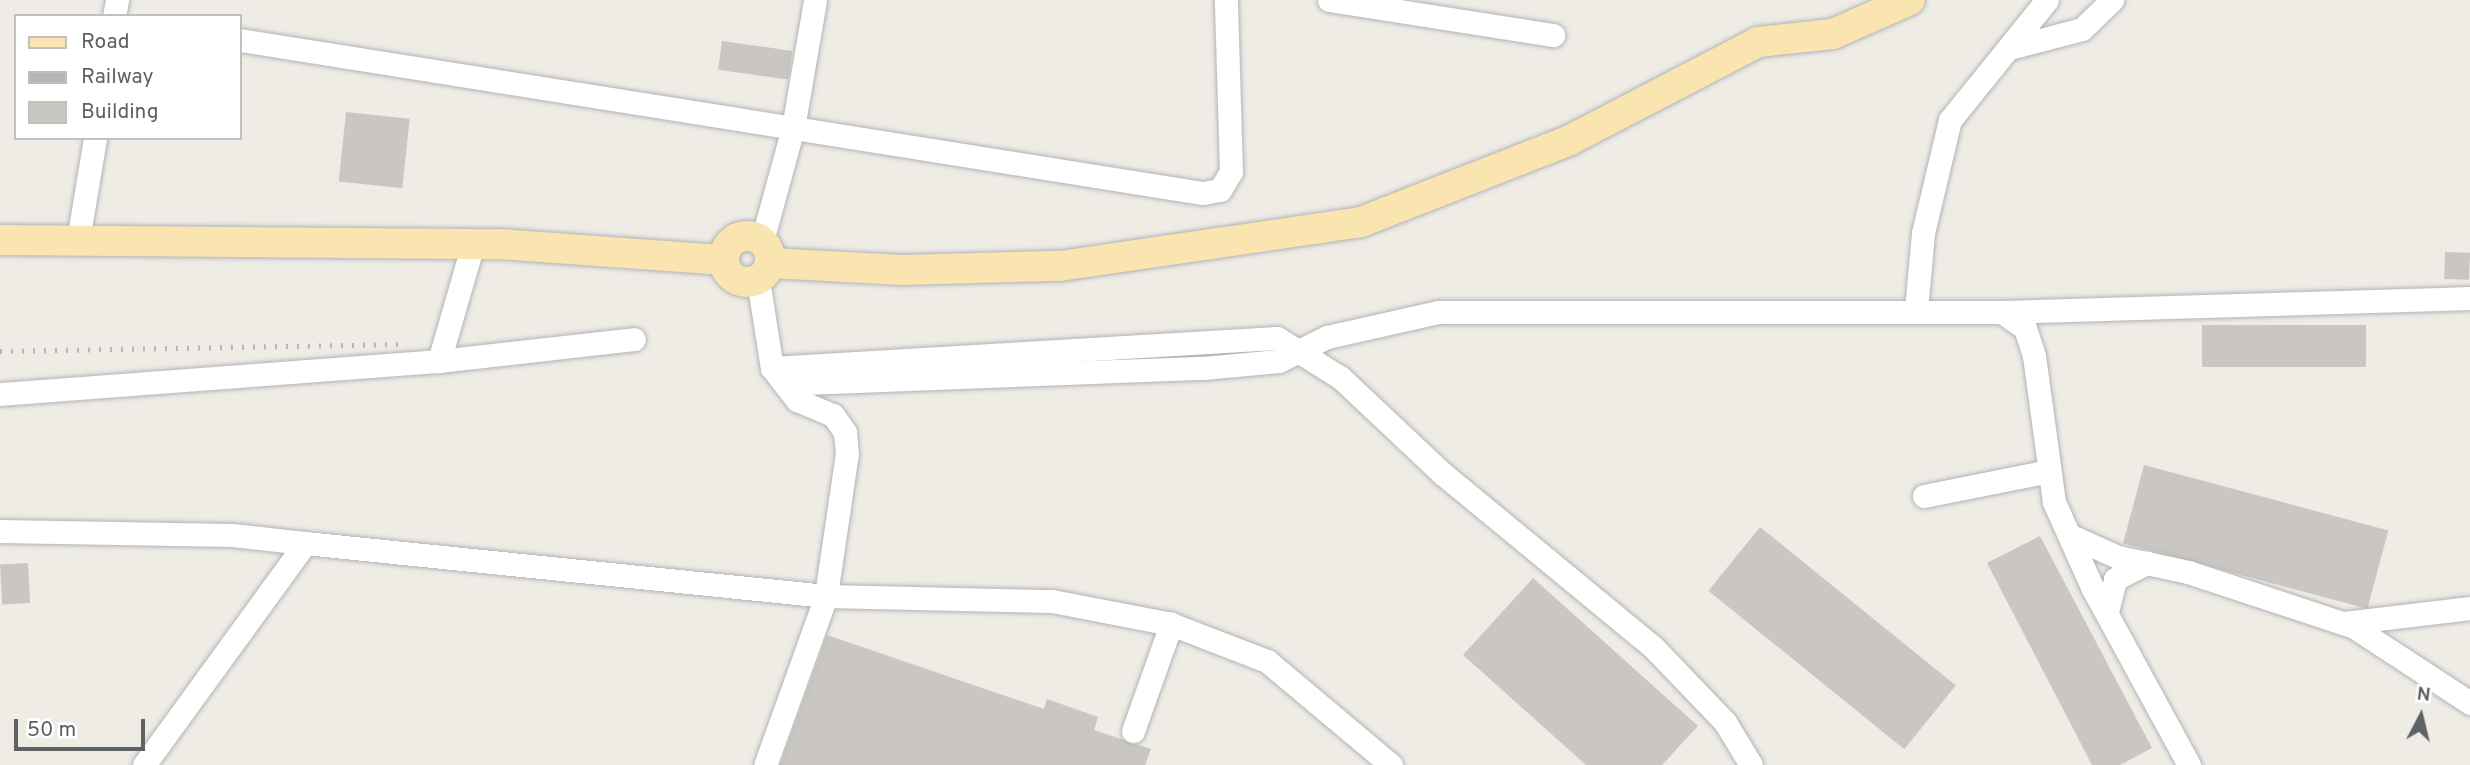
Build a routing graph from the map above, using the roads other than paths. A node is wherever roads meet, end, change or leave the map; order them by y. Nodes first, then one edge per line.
1 (815, 0) edge
2 (1226, 0) edge
3 (1329, 0) edge
4 (1910, 0) edge
5 (2047, 0) edge
6 (2112, 0) edge
7 (1553, 35) dead end
8 (242, 40) edge
9 (2001, 52) junction
10 (793, 128) junction
11 (95, 140) edge
12 (0, 240) edge
13 (78, 240) junction
14 (473, 244) junction
15 (763, 261) junction
16 (2470, 298) edge
17 (1916, 310) junction
18 (2002, 312) junction
19 (634, 339) dead end
20 (1303, 350) junction
21 (447, 356) junction
22 (772, 368) junction
23 (0, 394) edge
24 (2049, 471) junction
25 (1924, 496) dead end
26 (0, 531) edge
27 (2069, 535) junction
28 (306, 543) junction
29 (2147, 563) junction
30 (826, 596) junction
31 (2470, 608) edge
32 (2107, 612) junction
33 (2344, 623) junction
34 (1171, 624) junction
35 (2470, 703) edge
36 (1133, 732) dead end
37 (2187, 764) edge
38 (144, 765) edge
39 (765, 765) edge
40 (1391, 765) edge
41 (1751, 765) edge

1 - 10 street
2 - 10 street
3 - 7 street
4 - 15 main road
5 - 9 street
6 - 9 street
8 - 10 street
9 - 17 street
10 - 15 street
11 - 13 street
12 - 13 main road
13 - 14 main road
14 - 15 main road
14 - 21 street
15 - 22 street
16 - 18 street
17 - 18 street
17 - 20 street
18 - 24 street
19 - 21 street
20 - 22 street
20 - 41 street
21 - 23 street
22 - 30 street
24 - 25 street
24 - 27 street
26 - 28 street
27 - 29 street
27 - 32 street
28 - 30 street
28 - 38 street
29 - 32 street
29 - 33 street
30 - 34 street
30 - 39 street
31 - 33 street
32 - 37 street
33 - 35 street
34 - 36 street
34 - 40 street

